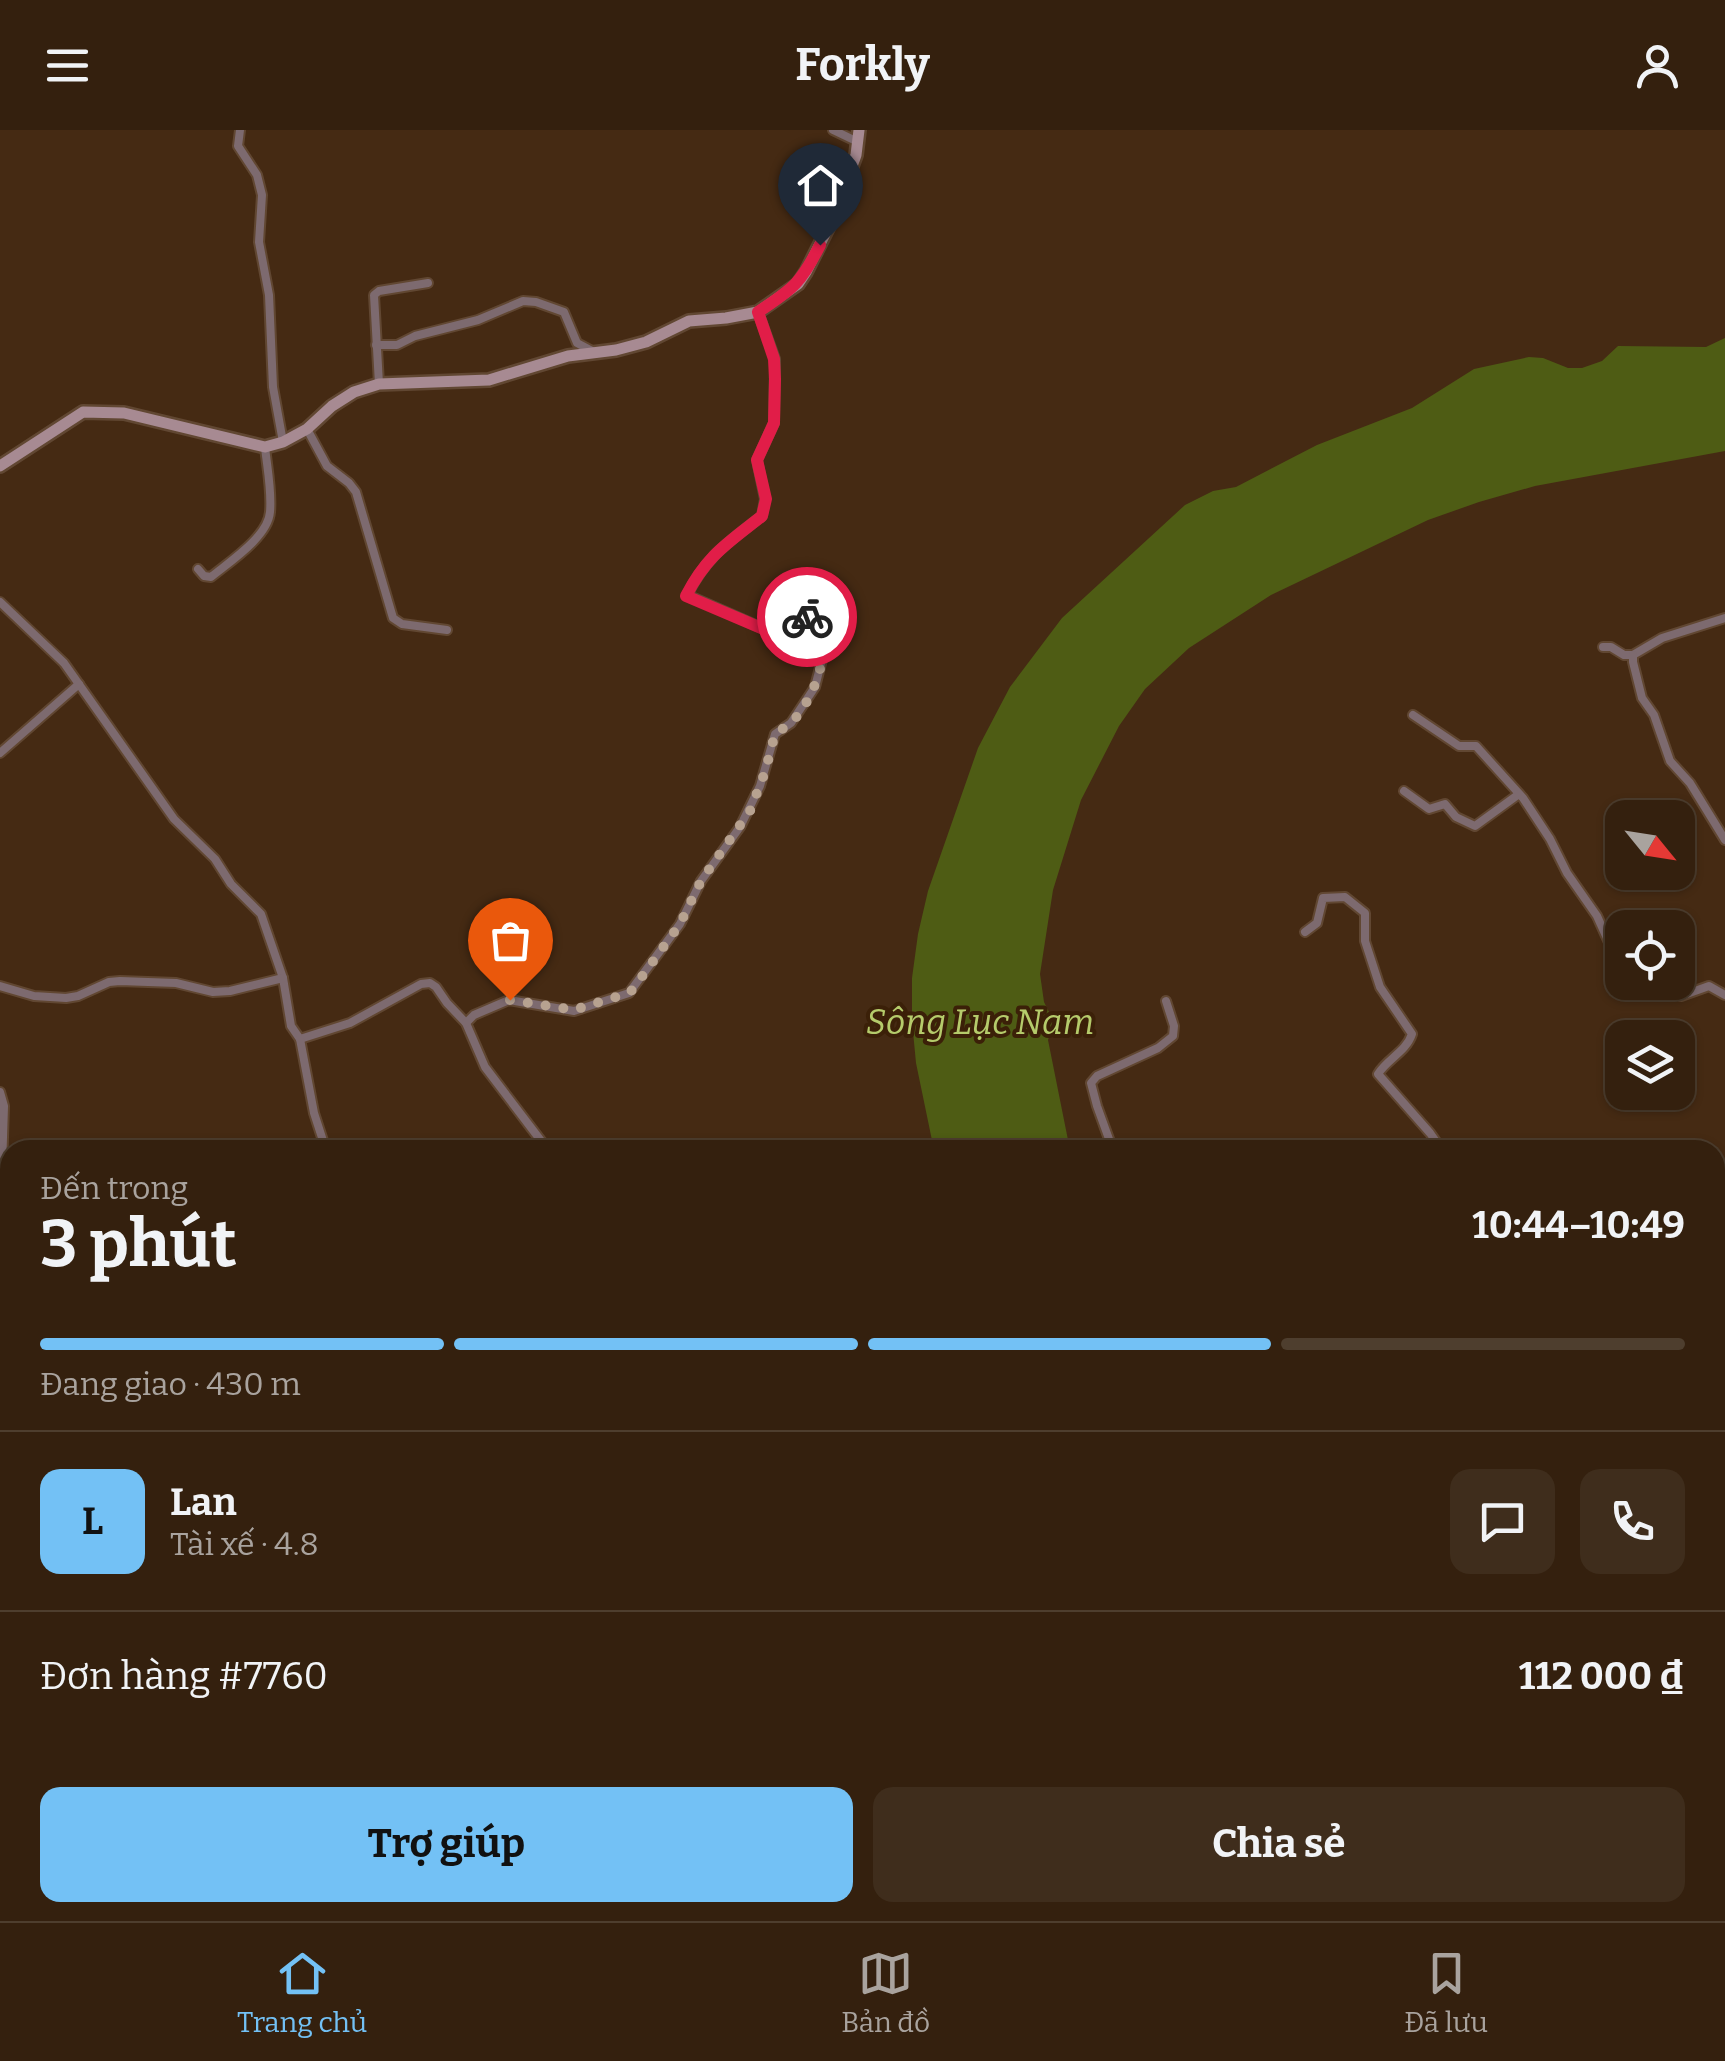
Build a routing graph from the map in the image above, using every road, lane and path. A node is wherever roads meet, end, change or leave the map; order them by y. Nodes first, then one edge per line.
1 (240, 130) edge
2 (833, 130) edge
3 (858, 136) edge
4 (428, 282) dead end
5 (758, 312) junction
6 (376, 346) junction
7 (594, 352) junction
8 (379, 384) junction
9 (307, 429) junction
10 (283, 442) junction
11 (265, 447) junction
12 (0, 466) edge
13 (198, 569) dead end
14 (0, 602) edge
15 (1725, 618) edge
16 (447, 630) dead end
17 (1603, 647) dead end
18 (1633, 654) junction
19 (79, 684) junction
20 (1413, 715) dead end
21 (0, 753) edge
22 (1404, 791) dead end
23 (1519, 794) junction
24 (1725, 840) edge
25 (1305, 932) dead end
26 (1605, 934) edge
27 (282, 978) junction
28 (0, 986) edge
29 (1695, 991) edge
30 (1725, 995) edge
31 (1166, 1001) dead end
32 (466, 1024) junction
33 (300, 1039) junction
34 (0, 1092) edge
35 (4, 1140) edge
36 (323, 1140) edge
37 (542, 1140) edge
38 (1108, 1140) edge
39 (1435, 1140) edge

1 - 10 street
2 - 3 street
3 - 5 street
4 - 6 street
5 - 7 street
5 - 32 street
6 - 7 street
6 - 8 street
7 - 8 street
8 - 9 street
9 - 10 street
9 - 16 street
10 - 11 street
11 - 12 street
11 - 13 street
14 - 19 street
15 - 18 street
17 - 18 street
18 - 24 street
19 - 21 street
19 - 27 street
20 - 23 street
22 - 23 street
23 - 26 street
25 - 39 street
27 - 28 street
27 - 33 street
29 - 30 street
31 - 38 street
32 - 33 street
32 - 37 street
33 - 36 street
34 - 35 street

